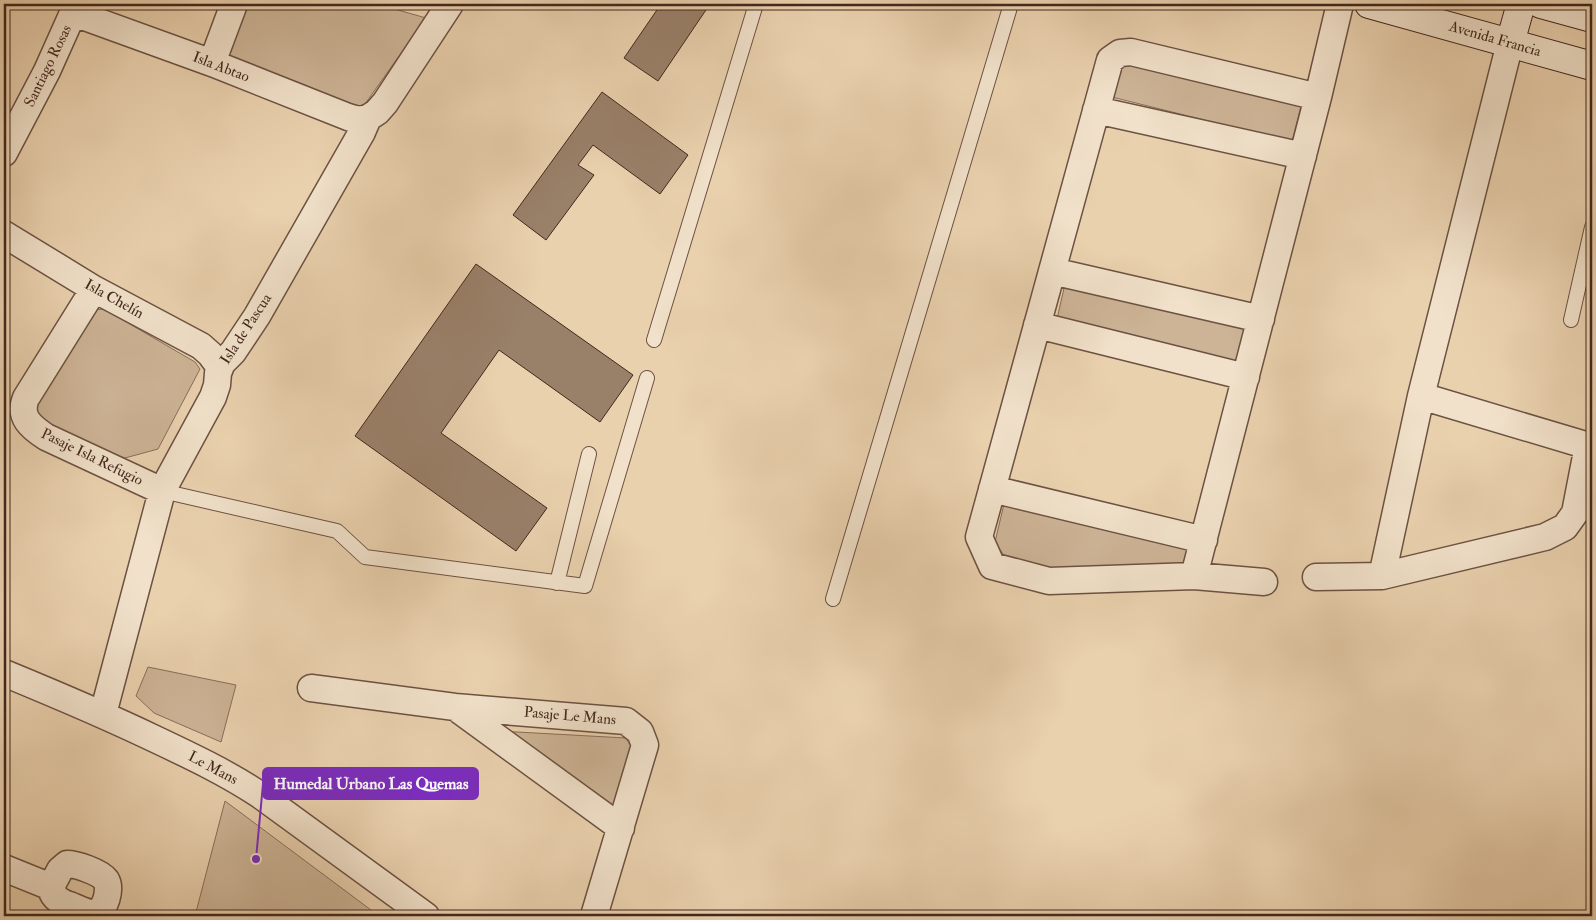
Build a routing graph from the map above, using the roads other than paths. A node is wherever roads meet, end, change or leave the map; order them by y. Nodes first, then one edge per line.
1 (234, 4) edge
2 (446, 4) edge
3 (756, 4) edge
4 (1011, 4) edge
5 (1340, 4) edge
6 (1369, 4) edge
7 (1521, 4) edge
8 (1542, 4) edge
9 (75, 8) edge
10 (1592, 18) edge
11 (1510, 43) junction
12 (212, 63) junction
13 (1592, 66) edge
14 (1318, 97) junction
15 (1096, 110) junction
16 (368, 118) junction
17 (4, 153) edge
18 (1303, 156) junction
19 (1592, 227) edge
20 (4, 234) edge
21 (1052, 271) junction
22 (94, 290) junction
23 (1261, 319) junction
24 (1571, 320) dead end
25 (1038, 324) junction
26 (654, 340) dead end
27 (222, 363) junction
28 (1246, 377) junction
29 (647, 378) dead end
30 (1421, 396) junction
31 (1590, 447) edge
32 (589, 454) dead end
33 (992, 489) junction
34 (162, 491) junction
35 (1204, 540) junction
36 (1194, 576) junction
37 (1382, 576) junction
38 (1316, 577) dead end
39 (1264, 582) dead end
40 (557, 583) junction
41 (834, 599) dead end
42 (4, 673) edge
43 (311, 688) dead end
44 (455, 707) junction
45 (103, 714) junction
46 (621, 828) junction
47 (4, 868) edge
48 (52, 887) dead end
49 (426, 916) edge
50 (594, 916) edge

1 - 12 street
2 - 16 street, Isla de Pascua
3 - 26 lane
4 - 41 lane
5 - 14 street
6 - 11 street, Avenida Francia
7 - 11 street
8 - 10 street
9 - 12 street, Isla Abtao
9 - 17 street, Santiago Rosas
11 - 13 street, Avenida Francia
11 - 30 street
12 - 16 street, Isla Abtao
14 - 15 street
14 - 18 street
15 - 18 street
15 - 21 street
16 - 27 street, Isla de Pascua
18 - 23 street
19 - 24 lane
20 - 22 street, Isla Chelín
21 - 23 street
21 - 25 street
22 - 27 street, Isla Chelín
22 - 34 street, Pasaje Isla Refugio
23 - 28 street
25 - 28 street
25 - 33 street
27 - 34 street, Isla de Pascua
28 - 35 street
29 - 40 lane
30 - 31 street
30 - 37 street
31 - 37 street
32 - 40 lane
33 - 35 street
33 - 36 street
34 - 40 lane
34 - 45 street, Isla de Pascua
35 - 36 street
36 - 39 street
37 - 38 street
42 - 45 street, Le Mans
43 - 44 street, Pasaje Le Mans
44 - 46 street, Pasaje Le Mans
44 - 46 street, Pasaje Le Mans
45 - 49 street, Le Mans
46 - 50 street, Pasaje Le Mans
47 - 48 street

